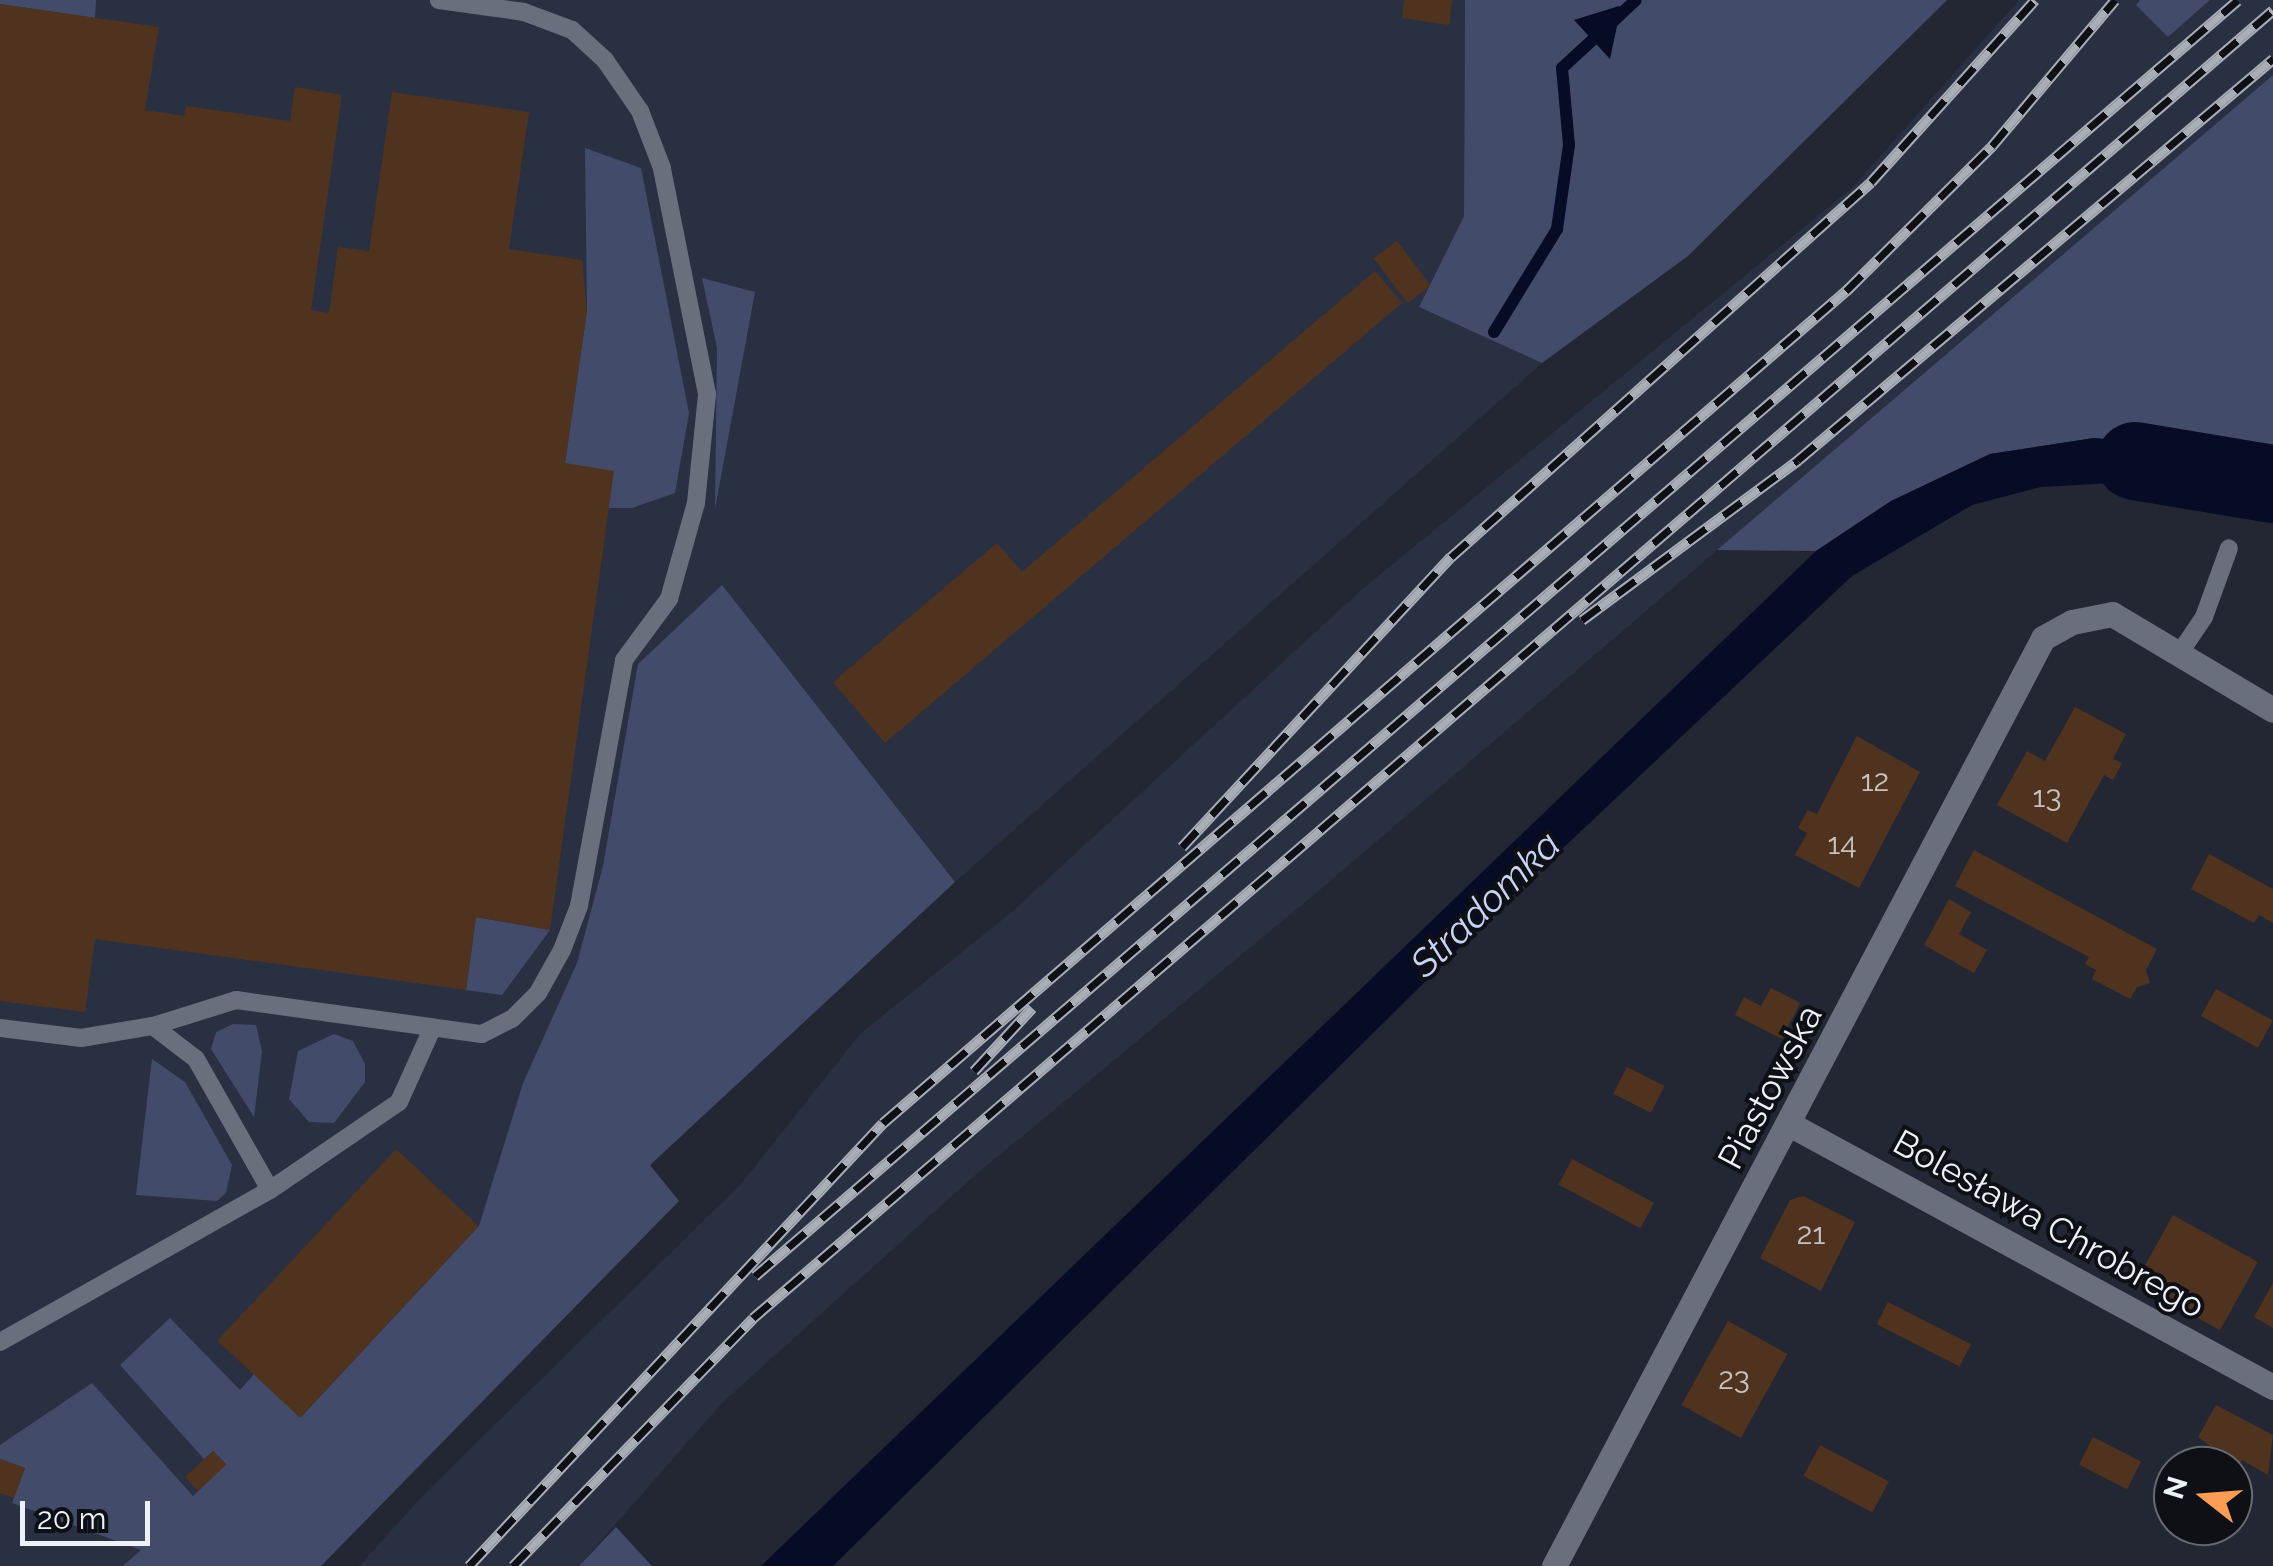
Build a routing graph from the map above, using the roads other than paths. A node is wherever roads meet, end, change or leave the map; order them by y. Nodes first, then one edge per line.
1 (439, 0) edge
2 (2229, 548) dead end
3 (2179, 654) junction
4 (2273, 710) edge
5 (153, 1026) junction
6 (0, 1028) edge
7 (431, 1032) junction
8 (1790, 1125) junction
9 (270, 1190) junction
10 (0, 1342) edge
11 (2273, 1387) edge
12 (1554, 1566) edge

1 - 7 lane
2 - 3 lane
3 - 4 street
3 - 8 street, Piastowska
5 - 6 lane
5 - 7 lane
5 - 9 lane
7 - 9 lane
8 - 11 street, Bolesława Chrobrego
8 - 12 street, Piastowska
9 - 10 lane

